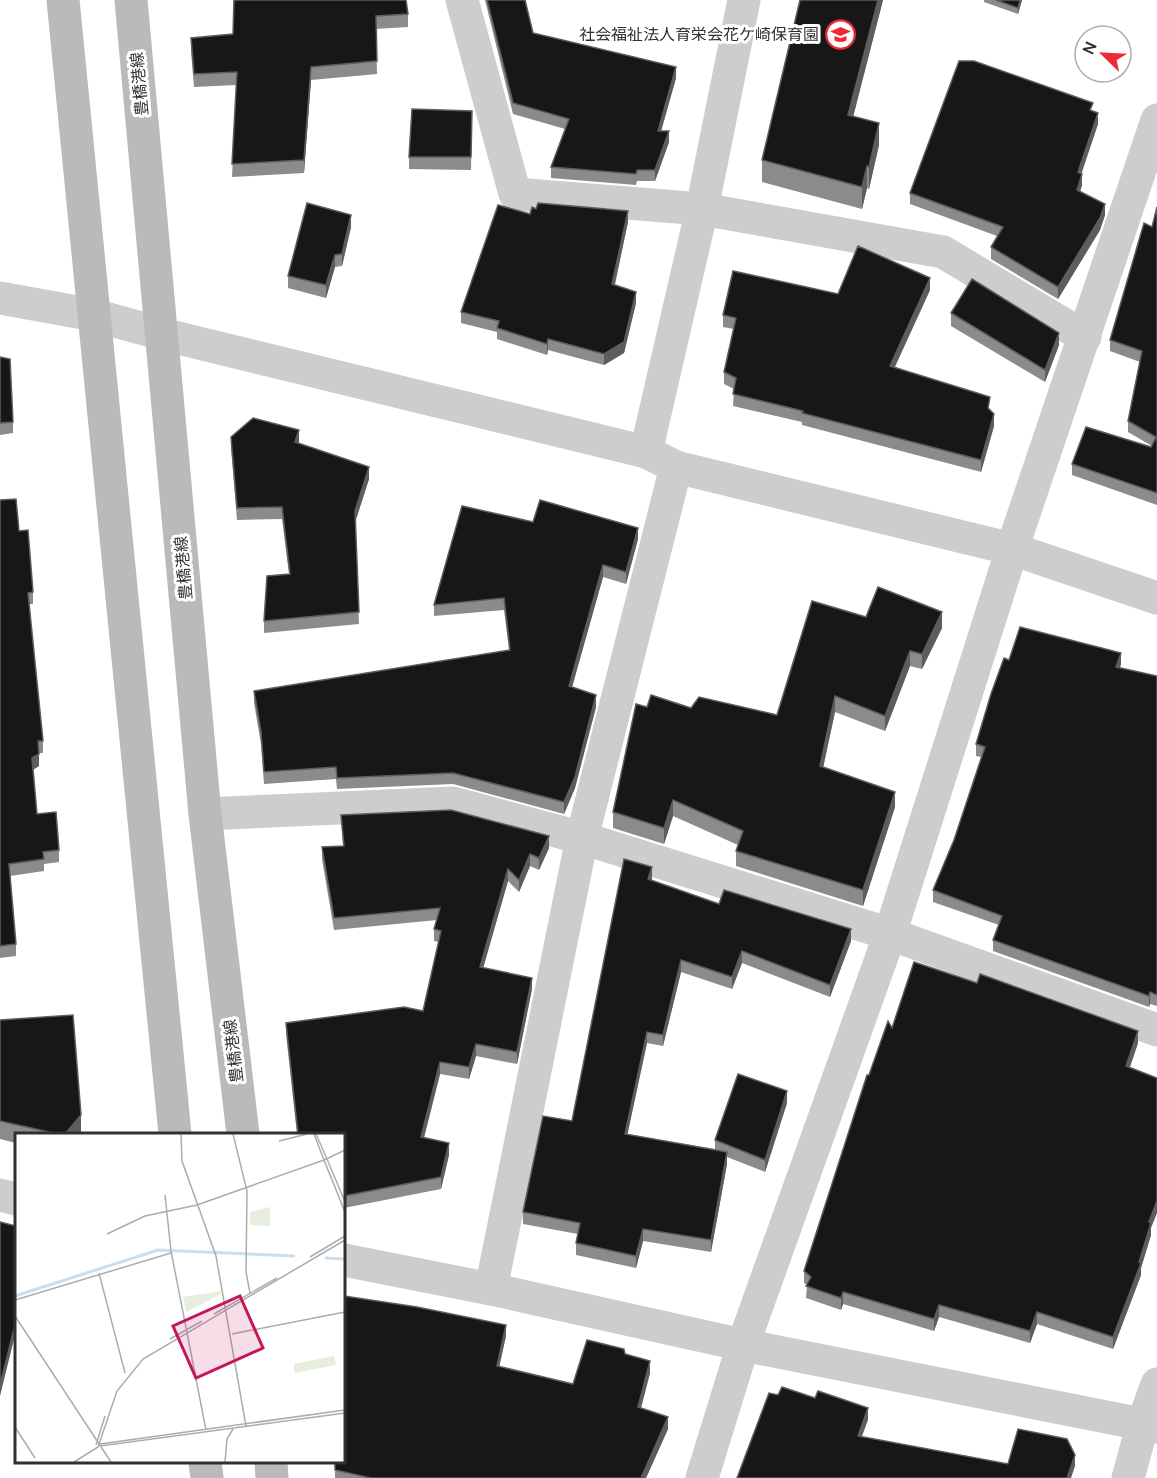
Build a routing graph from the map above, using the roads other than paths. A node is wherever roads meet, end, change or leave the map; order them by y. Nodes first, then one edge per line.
1 (63, 0) edge
2 (131, 0) edge
3 (462, 0) edge
4 (744, 0) edge
5 (1157, 120) edge
6 (702, 209) junction
7 (0, 298) edge
8 (94, 315) junction
9 (162, 334) junction
10 (1085, 337) junction
11 (646, 452) junction
12 (676, 467) junction
13 (1012, 549) junction
14 (1157, 598) edge
15 (205, 814) junction
16 (582, 838) junction
17 (890, 934) junction
18 (1157, 1030) edge
19 (175, 1133) edge
20 (243, 1133) edge
21 (0, 1195) edge
22 (15, 1198) edge
23 (345, 1260) edge
24 (491, 1289) junction
25 (743, 1345) junction
26 (1157, 1384) edge
27 (1150, 1425) edge
28 (205, 1463) edge
29 (271, 1463) edge
30 (207, 1478) edge
31 (272, 1478) edge
32 (702, 1478) edge
33 (1128, 1478) edge

1 - 8 main road
2 - 9 main road, 豊橋港線
3 - 6 street
4 - 6 street
5 - 10 street
6 - 10 street
6 - 11 street
7 - 8 street
8 - 9 street
8 - 19 main road
9 - 11 street
9 - 15 main road, 豊橋港線
10 - 13 street
11 - 12 street
12 - 13 street
12 - 16 street
13 - 14 street
13 - 17 street
15 - 16 street
15 - 20 main road, 豊橋港線
16 - 17 street
16 - 24 street
17 - 18 street
17 - 25 street
21 - 22 street
23 - 24 street
24 - 25 street
25 - 27 street
25 - 32 street
26 - 27 street
27 - 33 street
28 - 30 main road
29 - 31 main road

